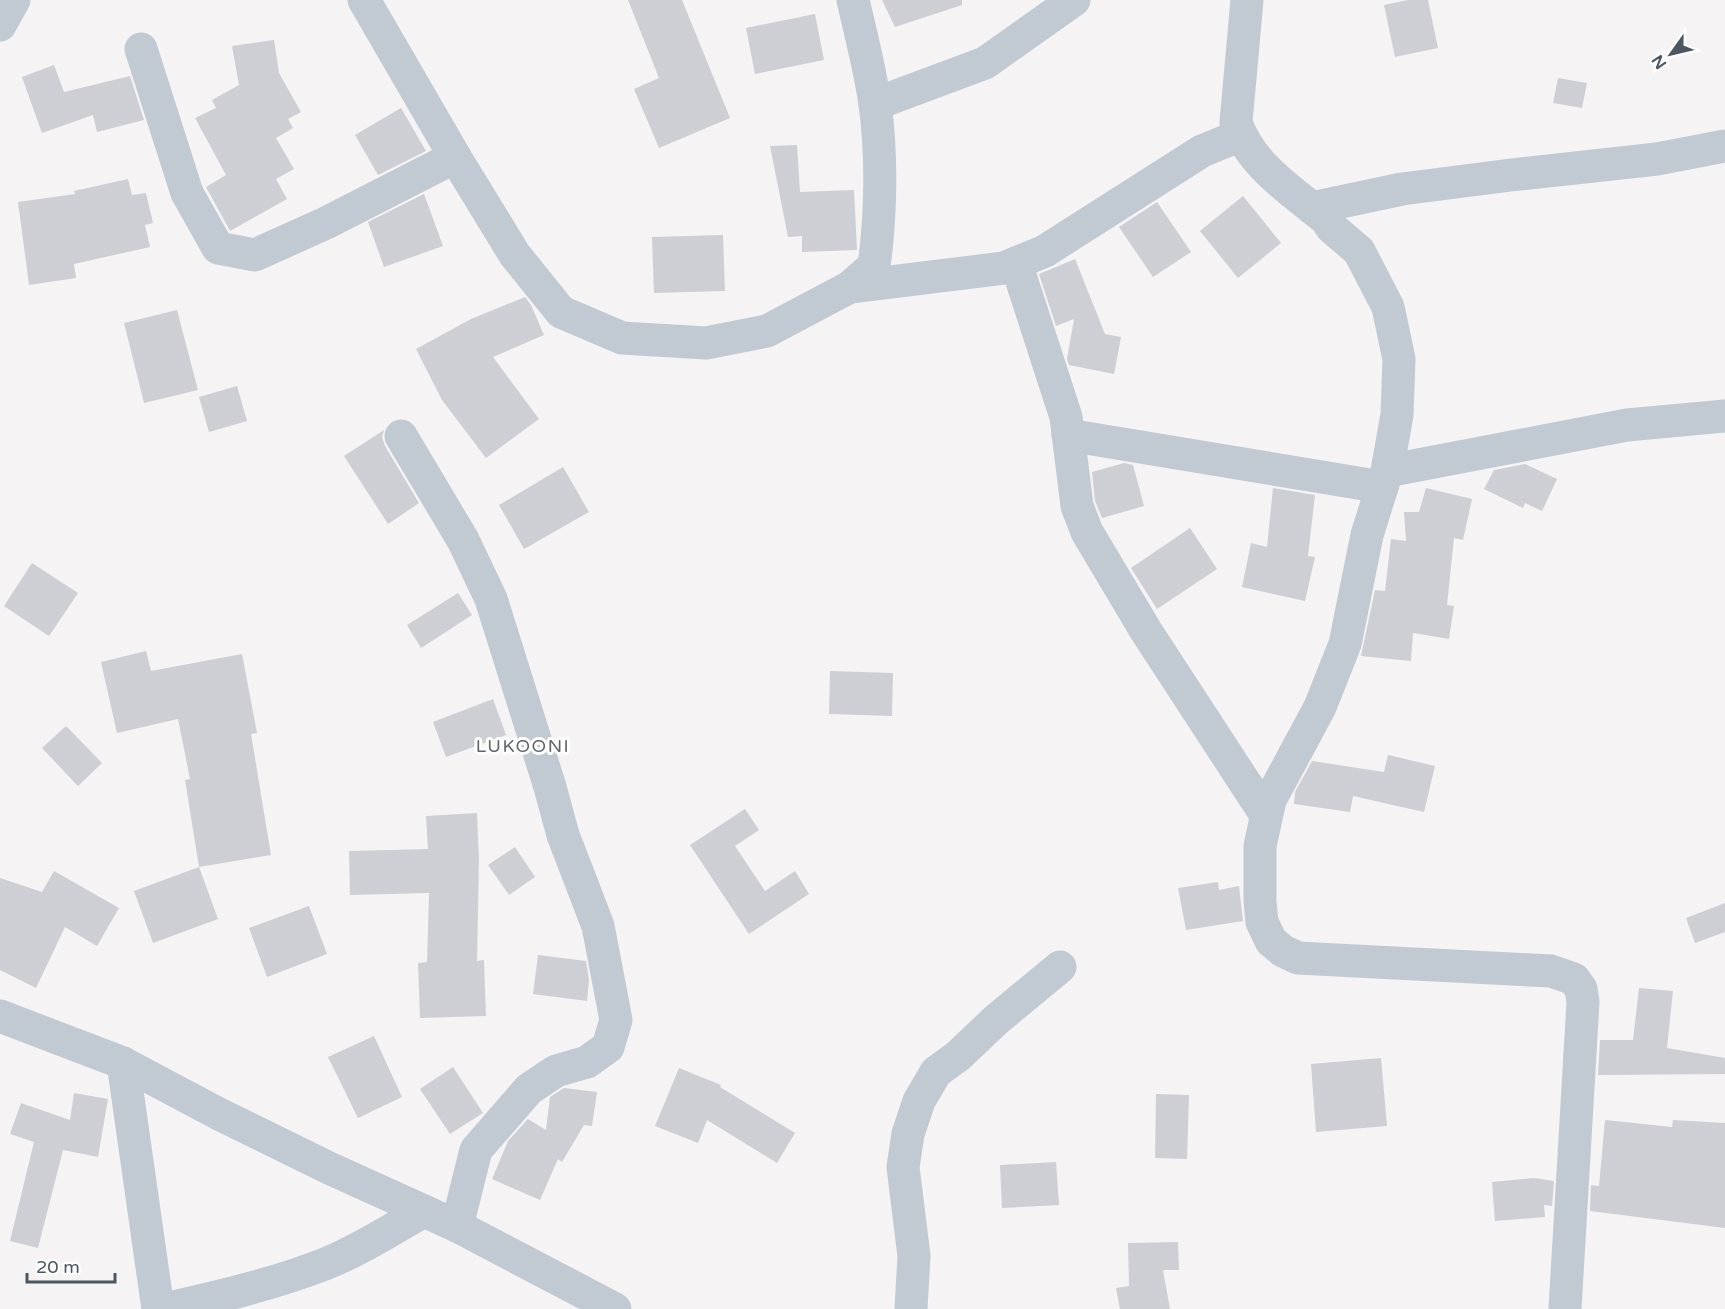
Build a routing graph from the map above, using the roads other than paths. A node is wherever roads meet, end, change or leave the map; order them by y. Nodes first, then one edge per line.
1 (14, 0) edge
2 (364, 0) edge
3 (853, 0) edge
4 (1074, 0) edge
5 (1247, 0) edge
6 (0, 25) edge
7 (141, 49) dead end
8 (875, 104) junction
9 (1240, 135) junction
10 (1725, 146) edge
11 (454, 157) junction
12 (1312, 208) junction
13 (1016, 263) junction
14 (850, 286) junction
15 (1725, 416) edge
16 (1068, 435) junction
17 (401, 436) dead end
18 (1385, 479) junction
19 (1266, 815) junction
20 (1060, 967) dead end
21 (0, 1016) edge
22 (123, 1063) junction
23 (423, 1211) junction
24 (457, 1226) junction
25 (158, 1309) edge
26 (165, 1309) edge
27 (615, 1309) edge
28 (910, 1309) edge
29 (1565, 1309) edge

1 - 6 street
2 - 11 street
3 - 8 street
4 - 8 street
5 - 9 street
7 - 11 street
8 - 14 street
9 - 12 street
9 - 13 street
10 - 12 street
11 - 14 street
12 - 18 street
13 - 14 street
13 - 16 street
15 - 18 street
16 - 18 street
16 - 19 street
17 - 24 street
18 - 19 street
19 - 29 street
20 - 28 street
21 - 22 street
22 - 23 street
22 - 25 street
23 - 24 street
23 - 26 street
24 - 27 street

